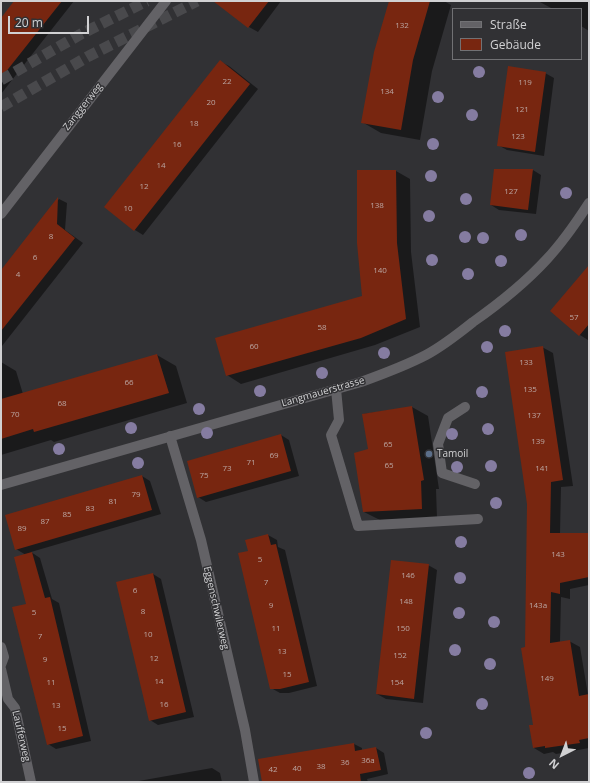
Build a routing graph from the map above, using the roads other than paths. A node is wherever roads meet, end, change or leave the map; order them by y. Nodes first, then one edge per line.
1 (166, 1) edge
2 (589, 203) edge
3 (1, 214) edge
4 (336, 389) junction
5 (465, 407) dead end
6 (170, 436) junction
7 (475, 484) dead end
8 (1, 485) edge
9 (478, 519) dead end
10 (1, 646) edge
11 (1, 665) edge
12 (1, 669) edge
13 (31, 782) edge
14 (254, 782) edge

1 - 3 street, Zanggerweg
2 - 4 street, Langmauerstrasse
4 - 6 street, Langmauerstrasse
4 - 9 street
5 - 7 street
6 - 8 street, Langmauerstrasse
6 - 14 street, Eggenschwilerweg
10 - 11 street
12 - 13 street, Laufferweg

